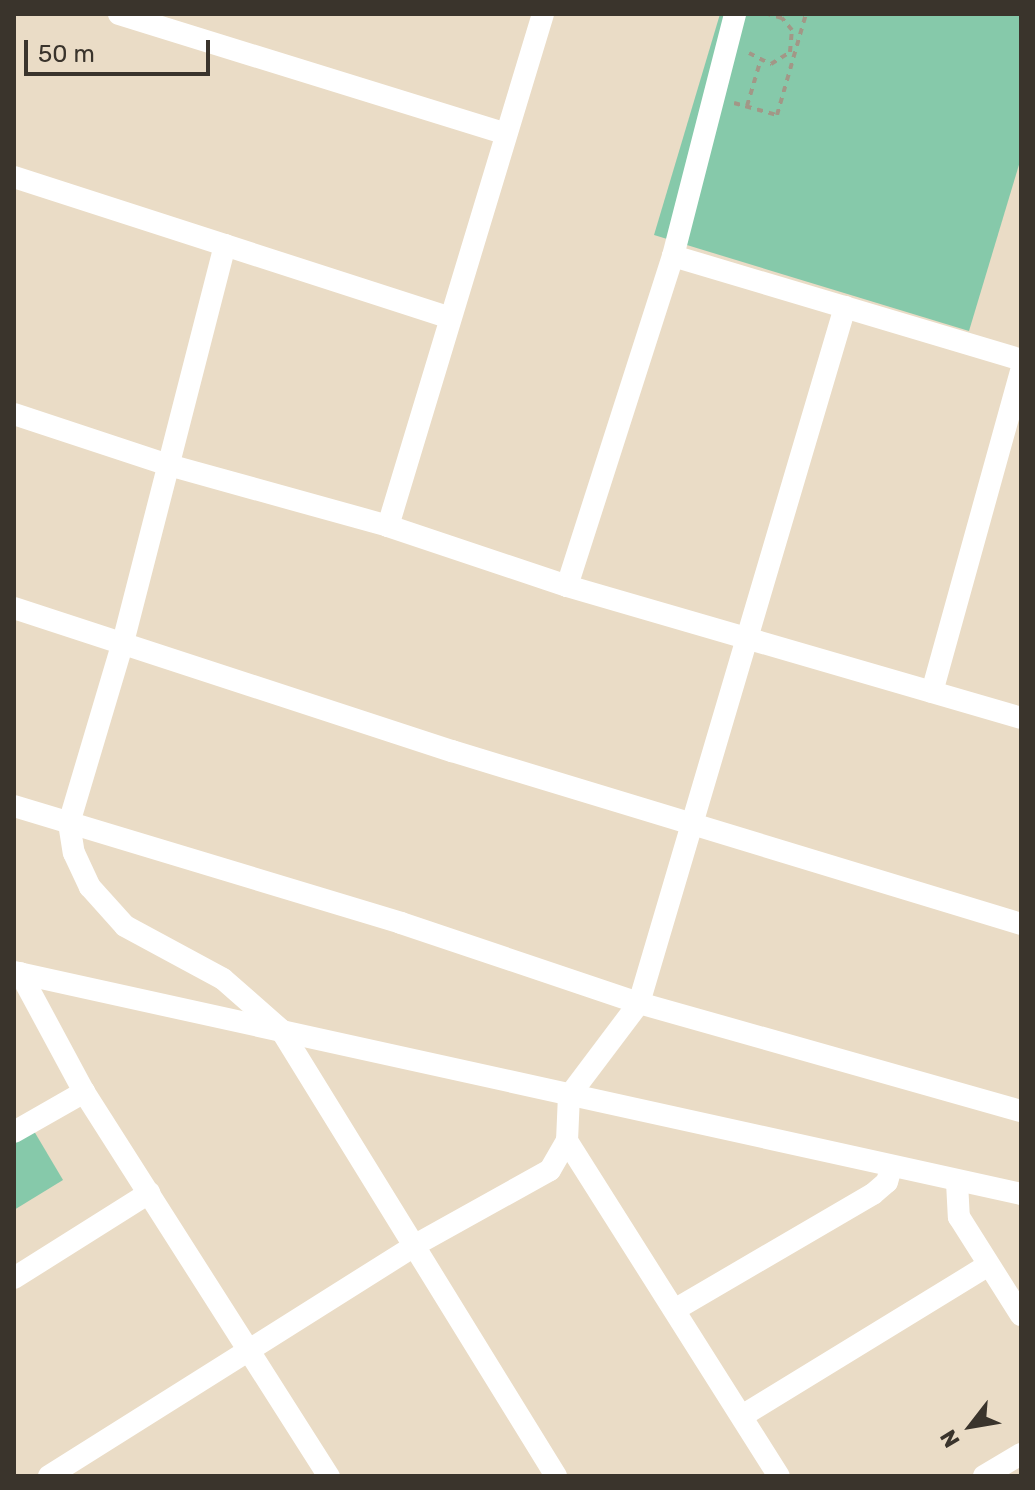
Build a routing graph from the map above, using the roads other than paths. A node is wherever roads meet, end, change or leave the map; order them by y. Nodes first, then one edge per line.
1 (119, 14) edge
2 (543, 14) edge
3 (735, 14) edge
4 (506, 134) junction
5 (14, 177) edge
6 (225, 245) junction
7 (673, 256) junction
8 (845, 307) junction
9 (450, 318) junction
10 (1021, 360) edge
11 (1021, 371) edge
12 (14, 414) edge
13 (165, 464) junction
14 (388, 526) junction
15 (567, 586) junction
16 (14, 608) edge
17 (748, 639) junction
18 (123, 642) junction
19 (932, 692) junction
20 (1021, 718) edge
21 (14, 806) edge
22 (69, 823) junction
23 (693, 825) junction
24 (1021, 924) edge
25 (17, 973) edge
26 (639, 1003) junction
27 (281, 1030) junction
28 (84, 1092) junction
29 (569, 1096) junction
30 (1021, 1111) edge
31 (14, 1132) edge
32 (567, 1141) junction
33 (891, 1168) junction
34 (957, 1182) junction
35 (149, 1193) junction
36 (1021, 1194) edge
37 (417, 1244) junction
38 (988, 1265) junction
39 (14, 1278) edge
40 (676, 1309) junction
41 (1021, 1315) edge
42 (249, 1349) junction
43 (742, 1416) junction
44 (1021, 1454) edge
45 (49, 1476) edge
46 (329, 1476) edge
47 (556, 1476) edge
48 (779, 1476) edge
49 (984, 1476) edge

1 - 4 street
2 - 4 street
3 - 7 street
4 - 9 street
5 - 6 street
6 - 9 street
6 - 13 street
7 - 8 street
7 - 15 street
8 - 10 street
8 - 17 street
9 - 14 street
11 - 19 street
12 - 13 street
13 - 14 street
13 - 18 street
14 - 15 street
15 - 17 street
16 - 18 street
17 - 19 street
17 - 23 street
18 - 22 street
18 - 23 street
19 - 20 street
21 - 22 street
22 - 26 street
22 - 27 street
23 - 24 street
23 - 26 street
25 - 27 street
25 - 28 street
26 - 29 street
26 - 30 street
27 - 29 street
27 - 37 street
28 - 31 street
28 - 35 street
29 - 32 street
29 - 33 street
32 - 37 street
32 - 40 street
33 - 34 street
33 - 40 street
34 - 36 street
34 - 38 street
35 - 39 street
35 - 42 street
37 - 42 street
37 - 47 street
38 - 41 street
38 - 43 street
40 - 43 street
42 - 45 street
42 - 46 street
43 - 48 street
44 - 49 street

